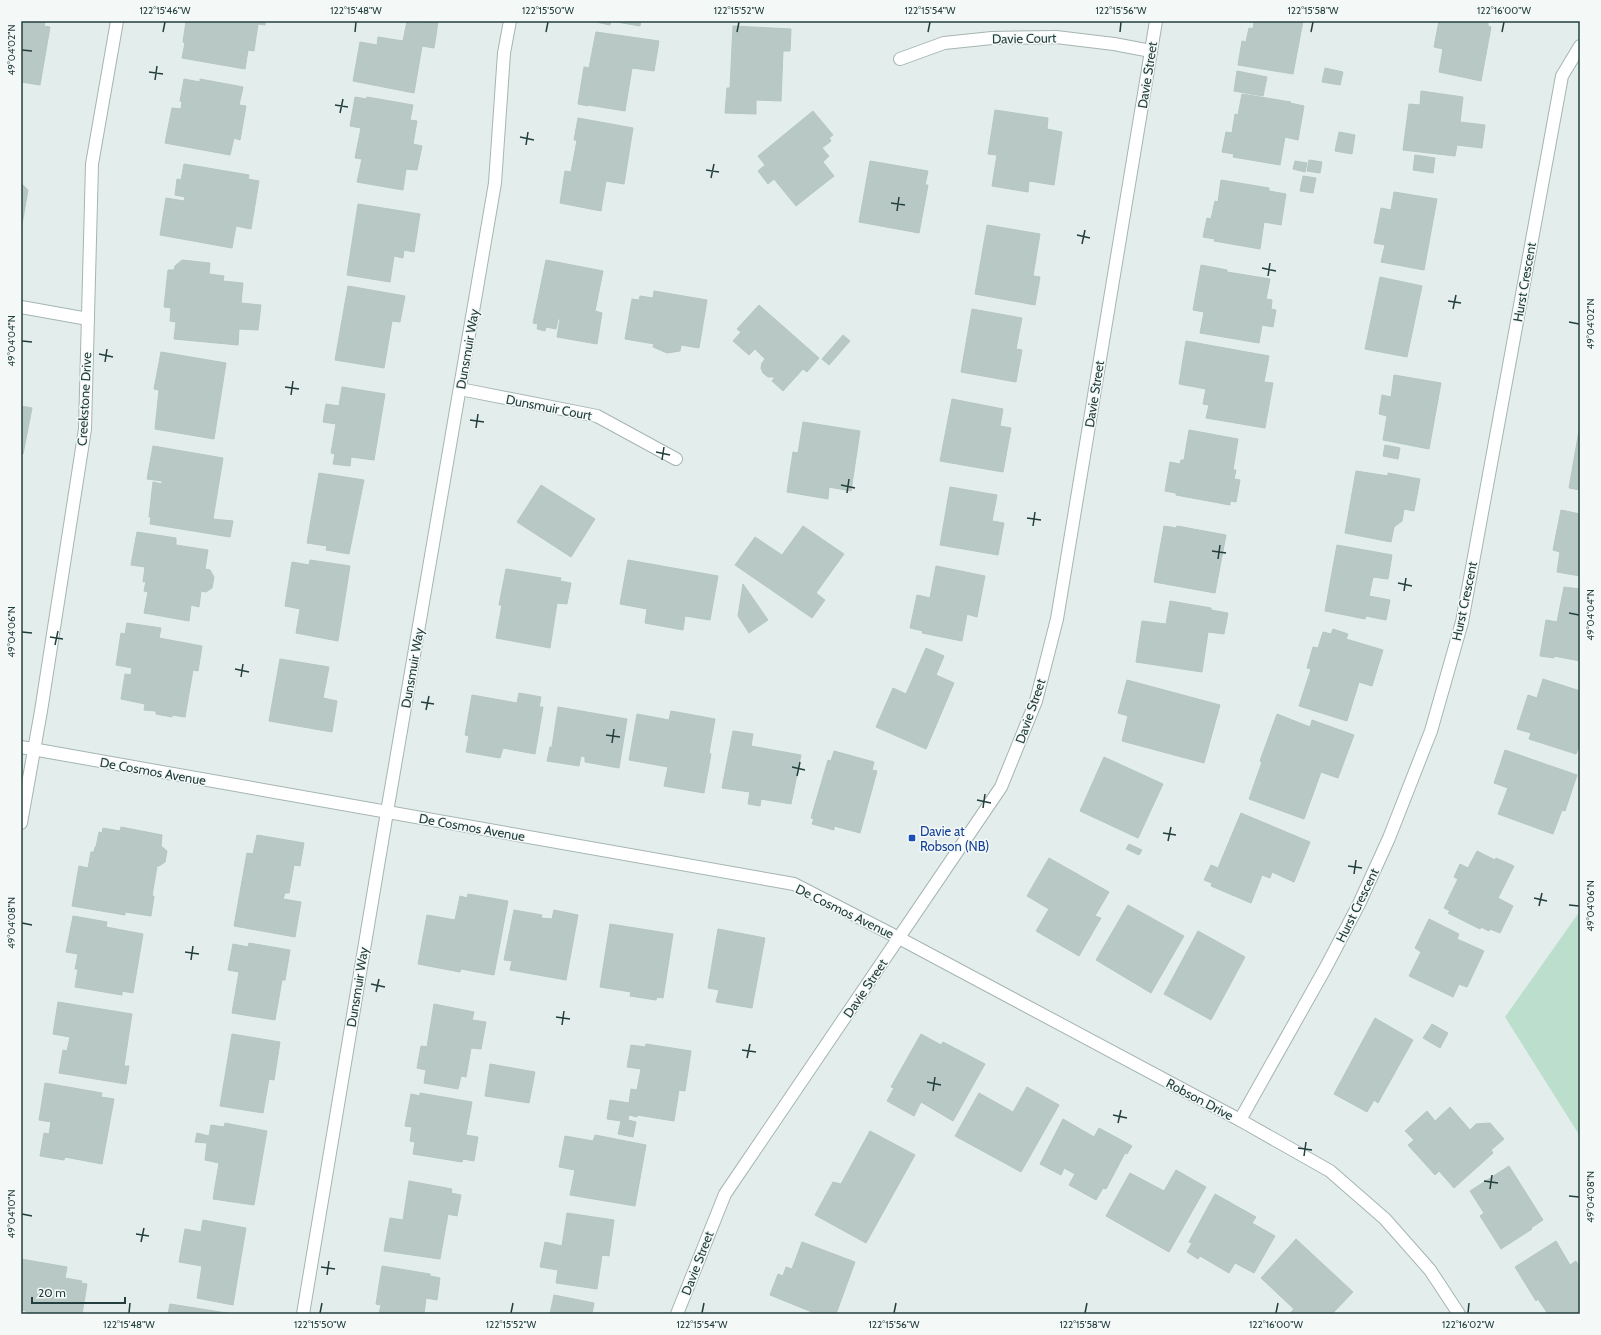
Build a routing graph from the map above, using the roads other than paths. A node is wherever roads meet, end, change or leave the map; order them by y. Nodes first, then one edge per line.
1 (117, 21) edge
2 (510, 21) edge
3 (1156, 21) edge
4 (1580, 46) edge
5 (1151, 51) junction
6 (900, 59) dead end
7 (21, 307) edge
8 (88, 319) junction
9 (460, 389) junction
10 (676, 459) dead end
11 (21, 747) edge
12 (34, 749) junction
13 (387, 812) junction
14 (21, 823) edge
15 (899, 938) junction
16 (1240, 1120) junction
17 (303, 1314) edge
18 (677, 1314) edge
19 (1459, 1314) edge

1 - 8 street, Creekstone Drive
2 - 9 street, Dunsmuir Way
3 - 5 street, Davie Street
4 - 16 street, Hurst Crescent
5 - 6 street, Davie Court
5 - 15 street, Davie Street
7 - 8 street
8 - 12 street, Creekstone Drive
9 - 10 street, Dunsmuir Court
9 - 13 street, Dunsmuir Way
11 - 12 street, De Cosmos Avenue
12 - 13 street, De Cosmos Avenue
12 - 14 street, Creekstone Drive
13 - 15 street, De Cosmos Avenue
13 - 17 street, Dunsmuir Way
15 - 16 street, Robson Drive
15 - 18 street, Davie Street
16 - 19 street, Robson Drive

